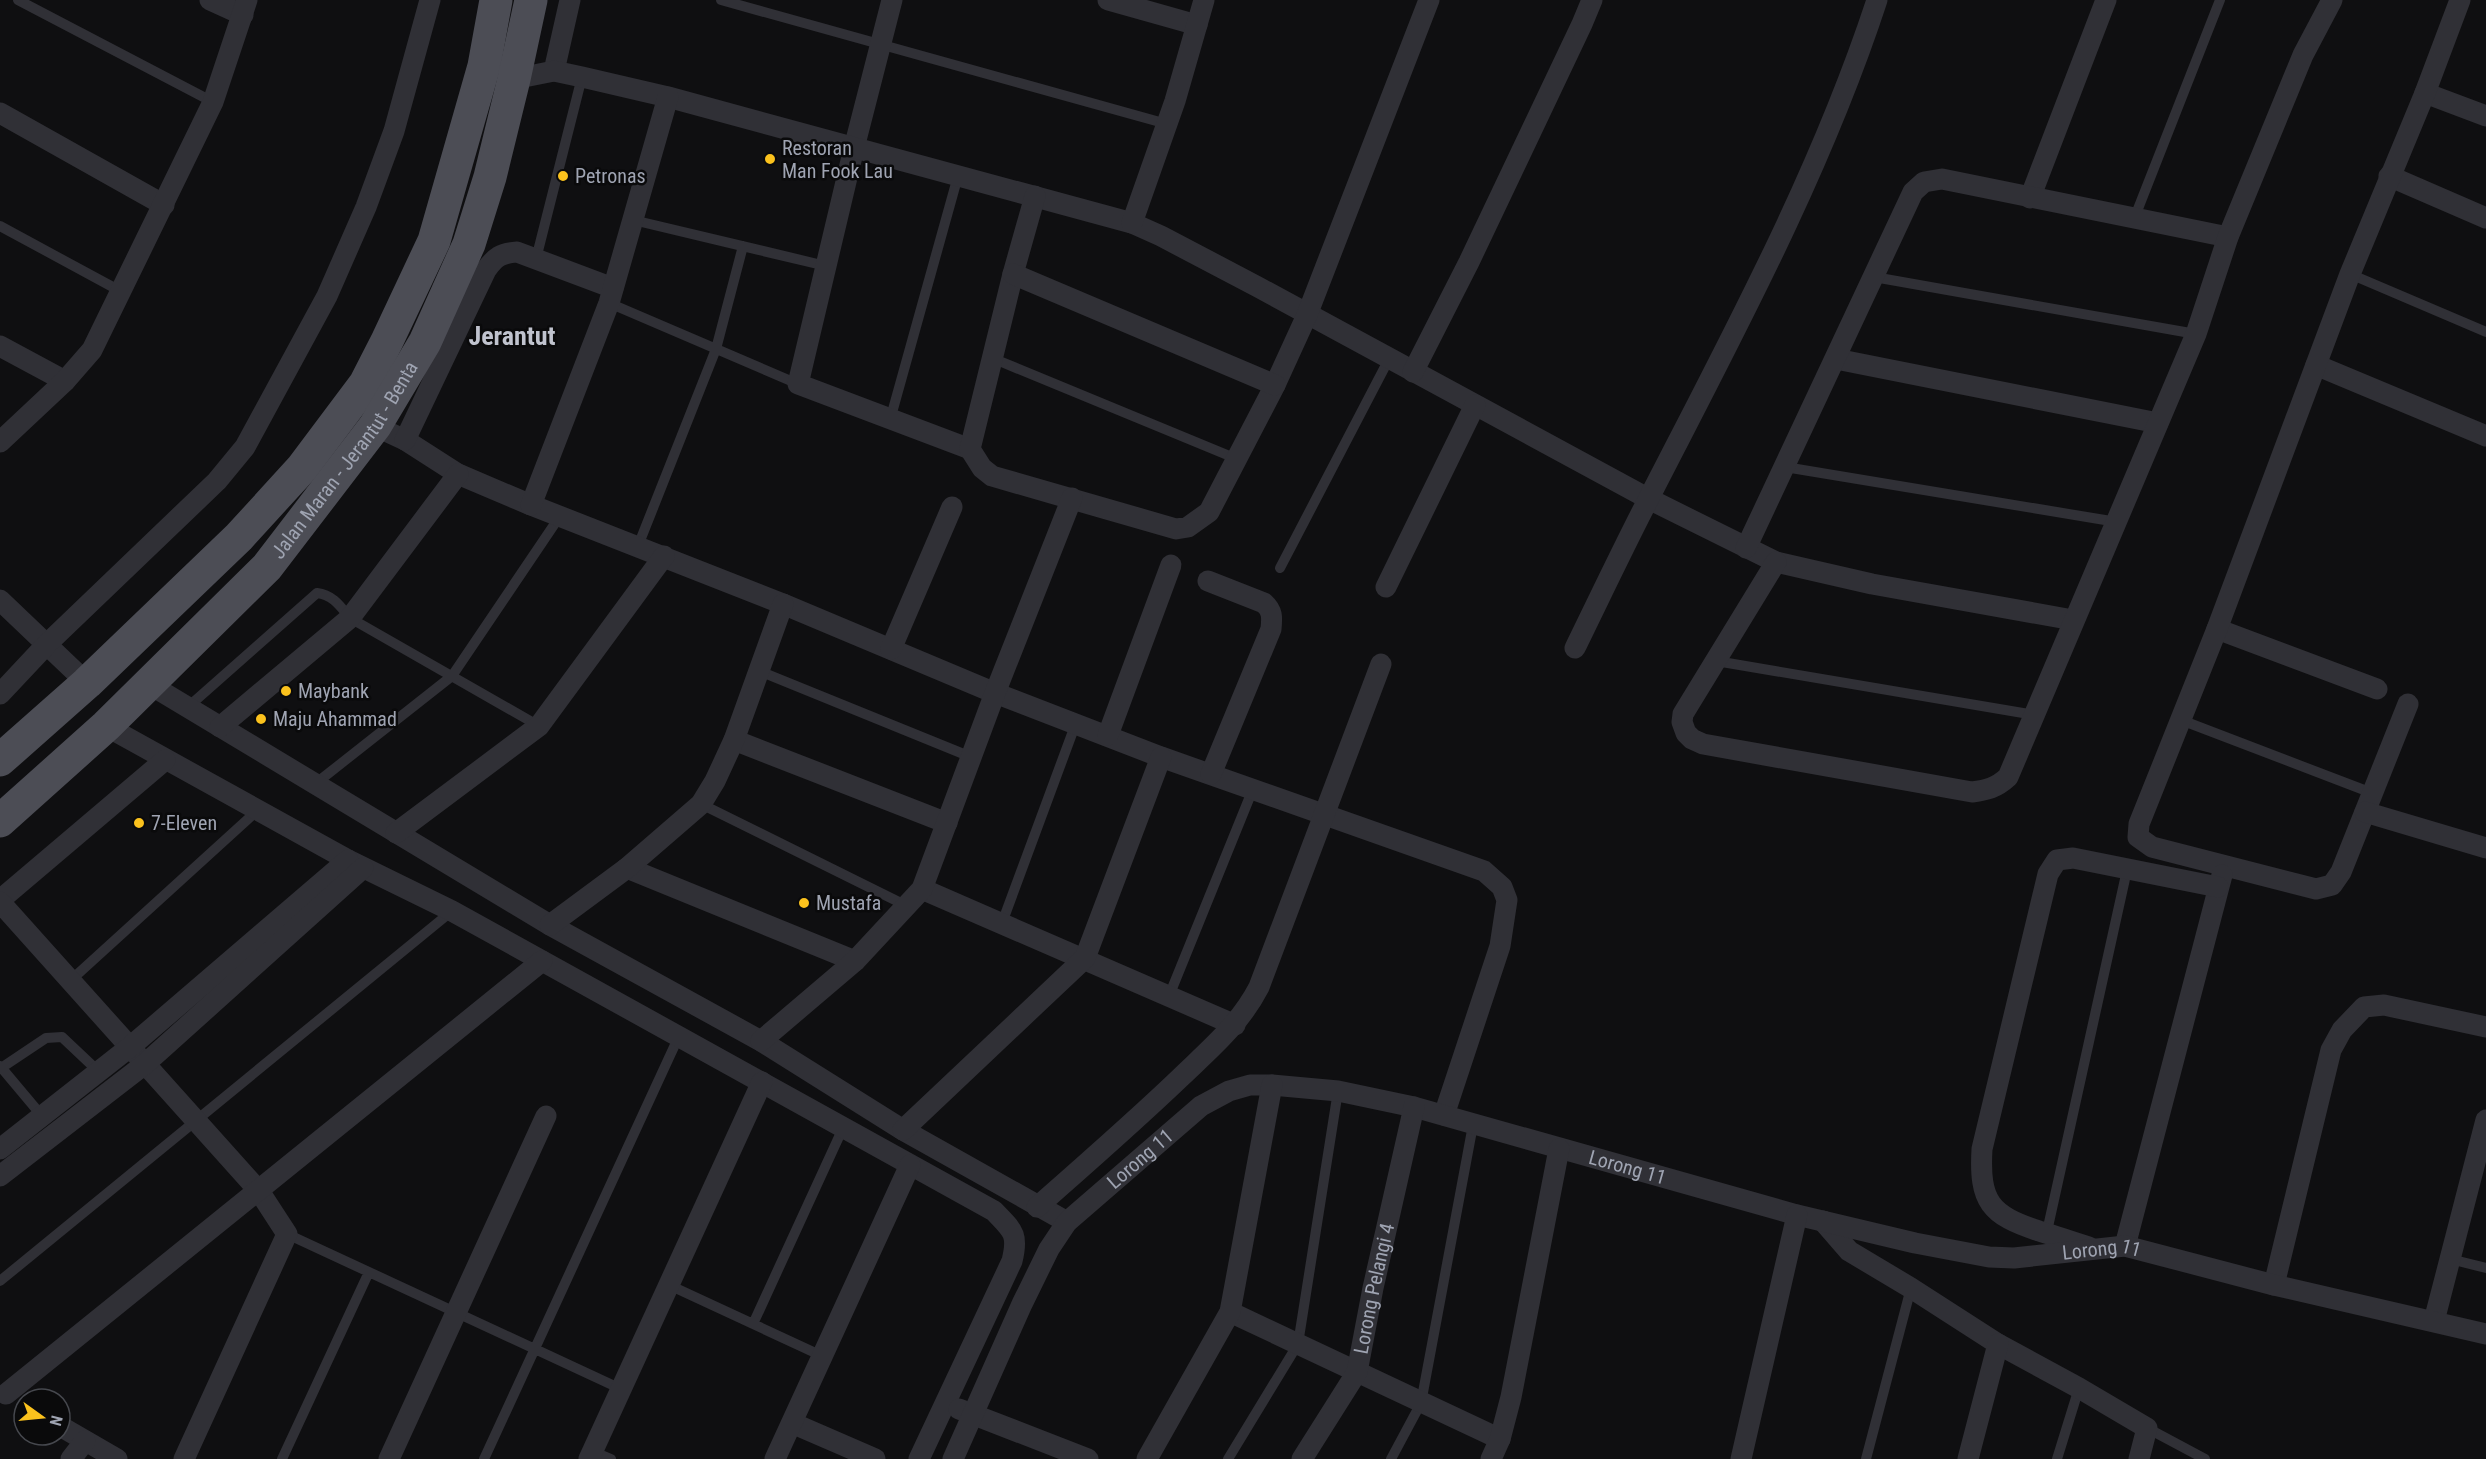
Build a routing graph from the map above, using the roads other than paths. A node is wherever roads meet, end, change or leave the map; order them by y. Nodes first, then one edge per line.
1 (18, 0) edge
2 (210, 0) edge
3 (430, 0) edge
4 (496, 0) edge
5 (531, 0) edge
6 (570, 0) edge
7 (721, 0) edge
8 (892, 0) edge
9 (1108, 0) edge
10 (1204, 0) edge
11 (1429, 0) edge
12 (1592, 0) edge
13 (1877, 0) edge
14 (2106, 0) edge
15 (2220, 0) edge
16 (2332, 0) edge
17 (2460, 0) edge
18 (245, 8) edge
19 (1197, 25) junction
20 (880, 46) junction
21 (554, 71) junction
22 (582, 77) junction
23 (514, 79) junction
24 (2425, 93) junction
25 (668, 97) junction
26 (213, 102) junction
27 (0, 113) edge
28 (2486, 116) edge
29 (1167, 124) junction
30 (854, 148) junction
31 (958, 176) junction
32 (2389, 176) junction
33 (1035, 196) junction
34 (2030, 198) junction
35 (164, 205) junction
36 (2486, 218) edge
37 (2134, 219) junction
38 (633, 220) junction
39 (1132, 223) junction
40 (0, 226) edge
41 (2228, 237) junction
42 (743, 246) junction
43 (536, 259) junction
44 (826, 266) junction
45 (1013, 274) junction
46 (2350, 274) junction
47 (1874, 278) junction
48 (122, 292) junction
49 (611, 296) junction
50 (1307, 315) junction
51 (2486, 332) edge
52 (2196, 334) junction
53 (0, 346) edge
54 (716, 349) junction
55 (992, 358) junction
56 (1389, 359) junction
57 (1836, 359) junction
58 (2316, 365) junction
59 (1413, 372) junction
60 (64, 381) junction
61 (798, 384) junction
62 (1275, 384) junction
63 (1474, 405) junction
64 (890, 420) junction
65 (2158, 423) junction
66 (375, 426) junction
67 (2486, 436) edge
68 (405, 440) junction
69 (0, 442) edge
70 (969, 449) junction
71 (1237, 459) junction
72 (1785, 467) junction
73 (459, 474) junction
74 (1072, 498) junction
75 (1649, 499) junction
76 (531, 506) junction
77 (952, 507) dead end
78 (560, 516) junction
79 (2117, 522) junction
80 (638, 546) junction
81 (1746, 548) junction
82 (664, 556) junction
83 (1776, 562) junction
84 (1171, 565) dead end
85 (1280, 568) dead end
86 (1208, 581) dead end
87 (1386, 587) dead end
88 (0, 600) edge
89 (783, 604) junction
90 (350, 618) junction
91 (2073, 620) junction
92 (2217, 629) junction
93 (47, 644) junction
94 (1575, 648) dead end
95 (891, 649) junction
96 (1716, 661) junction
97 (1381, 664) dead end
98 (759, 671) junction
99 (453, 676) junction
100 (87, 683) junction
101 (148, 684) junction
102 (2377, 689) dead end
103 (995, 693) junction
104 (0, 694) edge
105 (2408, 704) dead end
106 (188, 707) junction
107 (2036, 715) junction
108 (2181, 720) junction
109 (1076, 723) junction
110 (106, 726) junction
111 (539, 726) junction
112 (220, 727) junction
113 (1108, 735) junction
114 (734, 740) junction
115 (1161, 757) junction
116 (972, 758) junction
117 (0, 760) edge
118 (165, 760) junction
119 (1211, 774) junction
120 (315, 784) junction
121 (1253, 789) junction
122 (2369, 803) junction
123 (701, 804) junction
124 (258, 810) junction
125 (1325, 814) junction
126 (0, 821) edge
127 (947, 823) junction
128 (396, 833) junction
129 (2486, 849) edge
130 (355, 864) junction
131 (2224, 864) junction
132 (627, 868) junction
133 (2127, 870) junction
134 (2218, 887) junction
135 (922, 889) junction
136 (0, 901) edge
137 (907, 906) junction
138 (452, 911) junction
139 (1002, 923) junction
140 (550, 925) junction
141 (1085, 958) junction
142 (855, 961) junction
143 (542, 962) junction
144 (70, 981) junction
145 (1169, 996) junction
146 (696, 1005) junction
147 (1235, 1025) junction
148 (2486, 1027) edge
149 (679, 1036) junction
150 (761, 1041) junction
151 (130, 1047) junction
152 (145, 1064) junction
153 (1, 1067) edge
154 (98, 1071) junction
155 (762, 1082) junction
156 (1272, 1085) junction
157 (1338, 1091) junction
158 (1414, 1107) junction
159 (1444, 1115) junction
160 (42, 1116) junction
161 (546, 1116) dead end
162 (196, 1120) junction
163 (2486, 1120) edge
164 (1473, 1125) junction
165 (843, 1128) junction
166 (903, 1130) junction
167 (0, 1149) edge
168 (1559, 1149) junction
169 (910, 1165) junction
170 (0, 1176) edge
171 (2477, 1188) edge
172 (259, 1191) junction
173 (1037, 1207) junction
174 (1797, 1215) junction
175 (1822, 1221) junction
176 (1067, 1222) junction
177 (2047, 1233) junction
178 (287, 1234) junction
179 (2125, 1246) junction
180 (2095, 1250) junction
181 (2042, 1256) junction
182 (2450, 1259) junction
183 (2486, 1268) edge
184 (369, 1272) junction
185 (0, 1281) edge
186 (669, 1285) junction
187 (2274, 1285) junction
188 (1911, 1288) junction
189 (1230, 1312) junction
190 (456, 1313) junction
191 (2434, 1321) junction
192 (753, 1324) junction
193 (2486, 1334) edge
194 (1298, 1344) junction
195 (1998, 1344) junction
196 (535, 1349) junction
197 (822, 1356) junction
198 (1357, 1372) junction
199 (2079, 1388) junction
200 (621, 1389) junction
201 (10, 1397) edge
202 (1421, 1403) junction
203 (944, 1404) junction
204 (973, 1413) junction
205 (792, 1422) junction
206 (2147, 1428) junction
207 (72, 1433) edge
208 (1500, 1439) junction
209 (85, 1441) junction
210 (597, 1456) edge
211 (71, 1459) edge
212 (117, 1459) edge
213 (184, 1459) edge
214 (282, 1459) edge
215 (389, 1459) edge
216 (484, 1459) edge
217 (775, 1459) edge
218 (875, 1459) edge
219 (919, 1459) edge
220 (953, 1459) edge
221 (1088, 1459) edge
222 (1147, 1459) edge
223 (1228, 1459) edge
224 (1302, 1459) edge
225 (1391, 1459) edge
226 (1491, 1459) edge
227 (1741, 1459) edge
228 (1866, 1459) edge
229 (1968, 1459) edge
230 (2057, 1459) edge
231 (2139, 1459) edge
232 (2205, 1459) edge

1 - 26 lane
2 - 18 street
3 - 93 street
4 - 100 main road, Jalan Maran - Jerantut - Benta
5 - 23 main road, Jalan Maran - Jerantut - Benta
6 - 21 street
7 - 20 lane
8 - 20 street
9 - 19 street
10 - 19 street
11 - 50 street
12 - 59 street
13 - 75 street
14 - 34 street
15 - 37 lane
16 - 41 street
17 - 24 street
18 - 26 street
19 - 29 street
20 - 29 lane
20 - 30 street
21 - 22 street
21 - 23 street
22 - 25 street
22 - 43 lane
23 - 66 main road, Jalan Maran - Jerantut - Benta
24 - 28 street
24 - 32 street
25 - 30 street
25 - 38 street
26 - 35 street
27 - 35 street
29 - 39 street
30 - 31 street
30 - 44 street
31 - 33 street
31 - 64 lane
32 - 36 street
32 - 46 street
33 - 39 street
33 - 45 street
34 - 37 street
34 - 47 street
35 - 48 street
37 - 41 street
38 - 42 lane
38 - 49 street
39 - 50 street
40 - 48 lane
41 - 52 street
42 - 44 lane
42 - 54 lane
43 - 49 street
43 - 68 street
44 - 61 street
45 - 55 street
45 - 62 street
46 - 51 lane
46 - 58 street
47 - 52 lane
47 - 57 street
48 - 60 street
49 - 54 lane
49 - 76 street
50 - 56 street
50 - 62 street
52 - 65 street
53 - 60 street
54 - 61 lane
54 - 80 lane
55 - 70 street
55 - 71 lane
56 - 59 street
56 - 85 lane
57 - 65 street
57 - 72 street
58 - 67 street
58 - 92 street
59 - 63 street
60 - 69 street
61 - 64 street
62 - 71 street
63 - 75 street
63 - 87 street
64 - 70 street
65 - 79 street
66 - 68 street
66 - 101 main road, Jalan Maran - Jerantut - Benta
68 - 73 street
70 - 74 street
71 - 74 street
72 - 79 lane
72 - 81 street
73 - 76 street
73 - 90 street
74 - 103 street
75 - 81 street
75 - 94 street
76 - 78 street
77 - 95 street
78 - 80 street
78 - 99 lane
79 - 91 street
80 - 82 street
81 - 83 street
82 - 89 street
82 - 111 street
83 - 91 street
83 - 96 street
84 - 113 street
86 - 119 street
88 - 93 street
89 - 95 street
89 - 98 street
90 - 99 lane
90 - 106 lane
90 - 112 street
91 - 107 street
92 - 102 street
92 - 108 street
93 - 100 street
93 - 104 street
95 - 103 street
96 - 107 lane
96 - 107 street
97 - 125 street
98 - 114 street
98 - 116 lane
99 - 111 lane
99 - 120 lane
100 - 117 main road, Jalan Maran - Jerantut - Benta
101 - 106 street
101 - 110 main road, Jalan Maran - Jerantut - Benta
103 - 109 street
103 - 116 street
105 - 122 street
106 - 112 street
108 - 122 lane
108 - 131 street
109 - 113 street
109 - 139 lane
110 - 118 street
110 - 126 main road, Jalan Maran - Jerantut - Benta
111 - 128 street
112 - 120 street
113 - 115 street
114 - 123 street
114 - 127 street
115 - 119 street
115 - 141 street
116 - 127 street
118 - 124 street
118 - 136 street
119 - 121 street
120 - 128 street
121 - 125 street
121 - 145 lane
122 - 129 street
122 - 131 street
123 - 132 street
123 - 137 lane
124 - 130 street
124 - 144 lane
125 - 147 street
125 - 159 street
127 - 135 street
128 - 140 street
130 - 138 street
130 - 151 street
130 - 152 street
131 - 134 street
132 - 140 street
132 - 142 street
133 - 134 street
133 - 177 lane
133 - 177 street
134 - 179 street
135 - 137 street
135 - 139 street
136 - 144 street
137 - 142 street
138 - 143 street
138 - 162 lane
139 - 141 street
140 - 146 street
141 - 145 street
141 - 166 street
142 - 150 street
143 - 149 street
143 - 172 street
144 - 151 street
145 - 147 street
146 - 149 street
146 - 150 street
147 - 173 street
148 - 187 street
149 - 155 street
149 - 196 lane
150 - 166 street
151 - 152 street
151 - 154 street
152 - 162 street
152 - 170 street
153 - 154 lane
153 - 160 lane
154 - 160 street
155 - 165 street
155 - 186 street
156 - 157 street, Lorong 11
156 - 176 street, Lorong 11
156 - 189 street
157 - 158 street, Lorong 11
157 - 194 lane
158 - 159 street, Lorong 11
158 - 198 street, Lorong Pelangi 4
159 - 164 street, Lorong 11
160 - 167 street
161 - 190 street
162 - 172 street
162 - 185 lane
163 - 171 street
164 - 168 street, Lorong 11
164 - 202 lane
165 - 169 street
165 - 192 lane
166 - 173 street
168 - 174 street, Lorong 11
168 - 208 street
169 - 197 street
169 - 203 street
171 - 182 street
172 - 178 street
172 - 201 street
173 - 176 street
174 - 175 street, Lorong 11
174 - 227 street
175 - 181 street, Lorong 11
175 - 188 street
176 - 204 street, Lorong 11
177 - 180 street
177 - 181 lane
178 - 184 lane
178 - 213 street
179 - 180 street, Lorong 11
179 - 187 street, Lorong 11
180 - 181 street, Lorong 11
182 - 183 lane
182 - 191 street
184 - 190 lane
184 - 214 lane
186 - 192 lane
186 - 200 street
187 - 191 street, Lorong 11
188 - 195 street
188 - 228 lane
189 - 194 street
189 - 222 street
190 - 196 lane
190 - 215 street
191 - 193 street, Lorong 11
192 - 197 lane
194 - 198 street
194 - 223 lane
195 - 199 street
195 - 229 street
196 - 200 lane
196 - 216 lane
197 - 205 street
198 - 202 street
198 - 224 street, Lorong Pelangi 4
199 - 206 street
199 - 230 lane
200 - 210 street
202 - 208 street
202 - 225 lane
203 - 204 street
203 - 219 street
204 - 220 street, Lorong 11
204 - 221 street
205 - 217 street
205 - 218 street
206 - 231 street
206 - 232 lane
207 - 209 street
208 - 226 street
209 - 211 street
209 - 212 street

